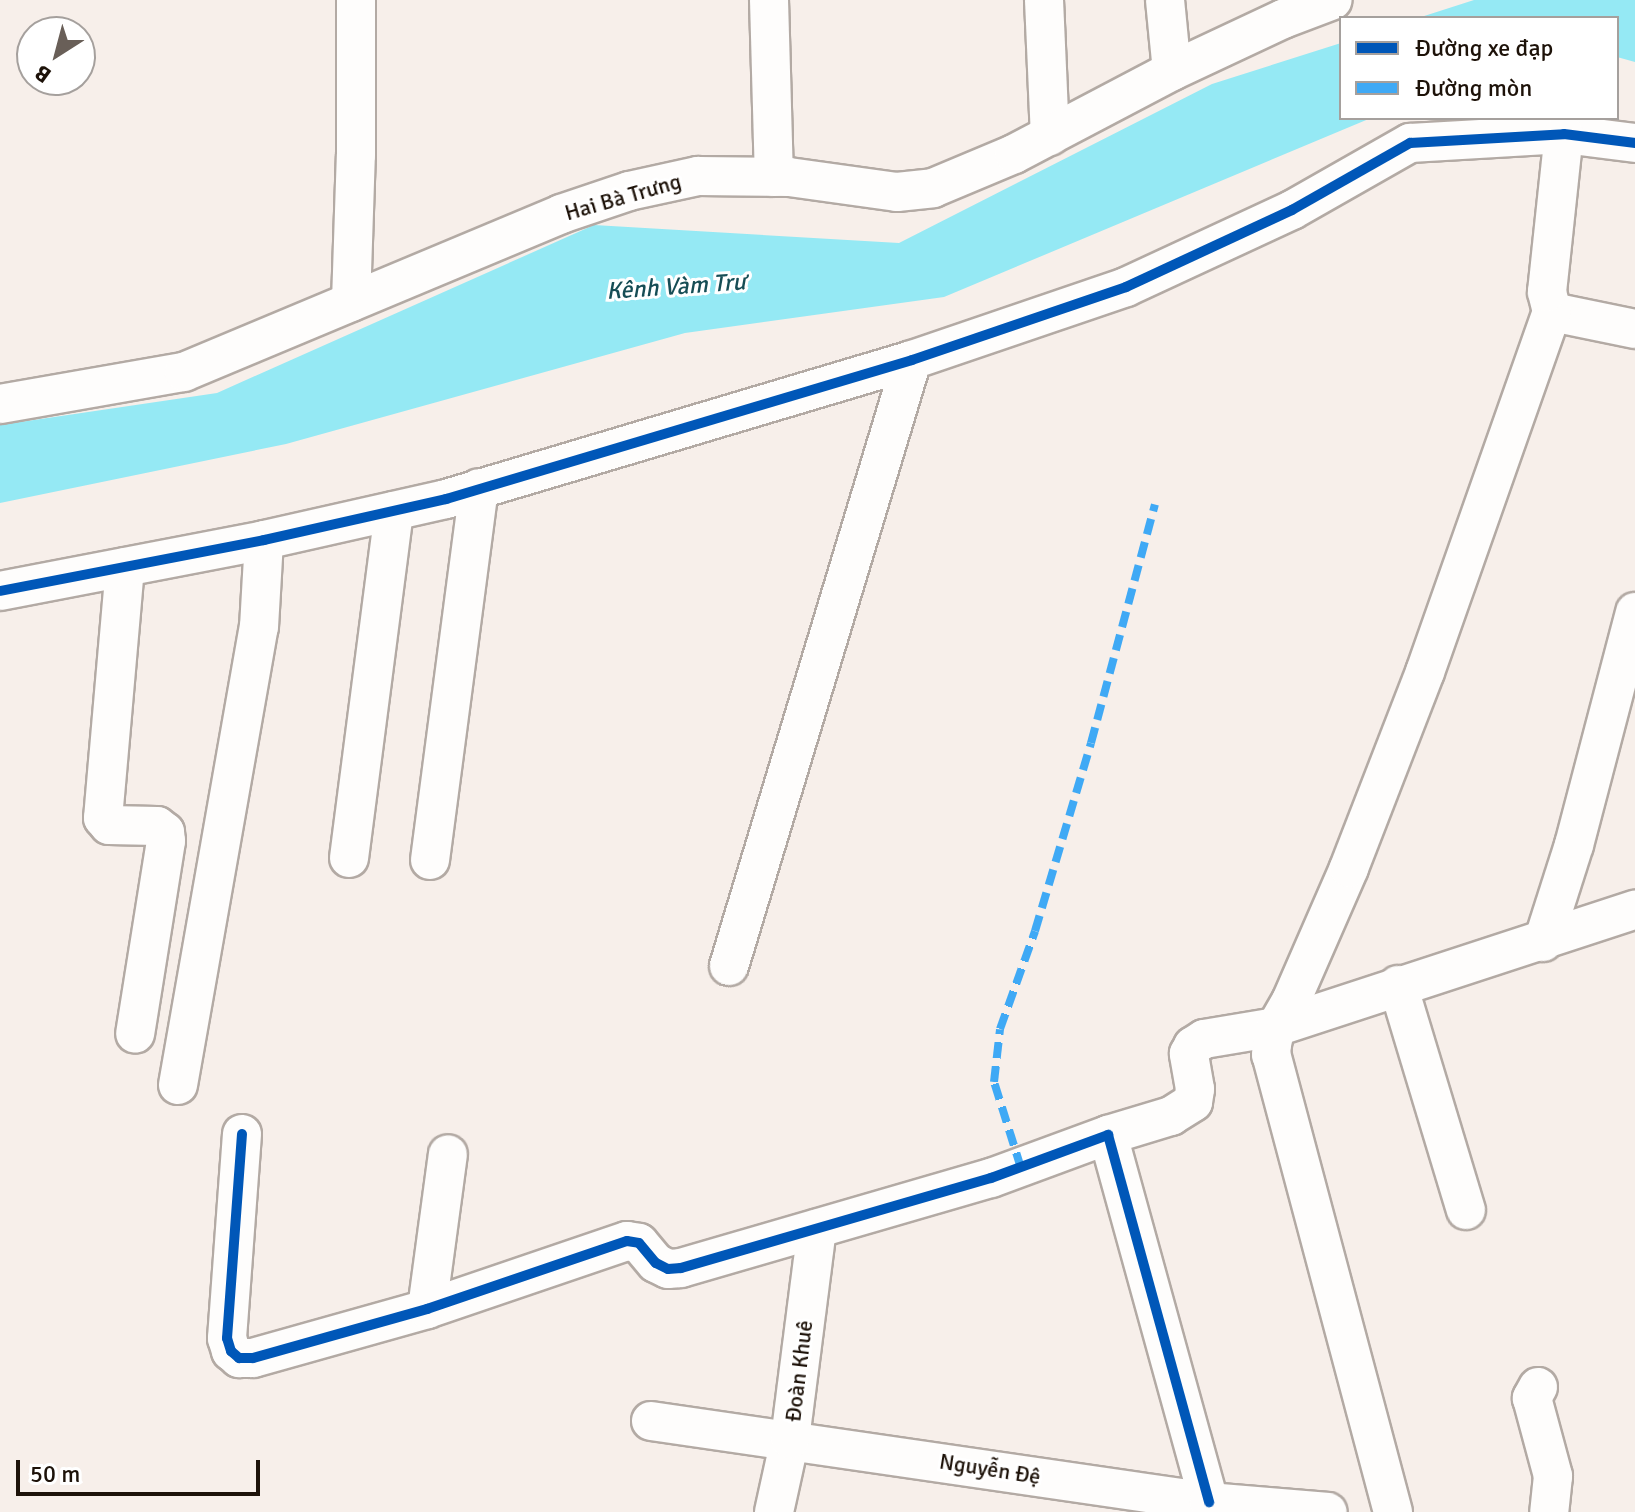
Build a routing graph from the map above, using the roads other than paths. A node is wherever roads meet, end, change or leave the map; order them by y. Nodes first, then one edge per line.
1 (356, 0) edge
2 (769, 0) edge
3 (1044, 0) edge
4 (1165, 0) edge
5 (1333, 0) edge
6 (1282, 9) edge
7 (1172, 71) junction
8 (1564, 134) junction
9 (1050, 136) junction
10 (1635, 143) edge
11 (774, 177) junction
12 (351, 302) junction
13 (1552, 312) junction
14 (1635, 329) edge
15 (912, 360) junction
16 (0, 404) edge
17 (479, 488) junction
18 (394, 511) junction
19 (264, 540) junction
20 (125, 567) junction
21 (0, 591) edge
22 (1635, 612) edge
23 (349, 858) dead end
24 (430, 860) dead end
25 (1635, 910) edge
26 (1543, 942) junction
27 (729, 966) dead end
28 (1398, 985) junction
29 (1276, 1027) junction
30 (135, 1034) dead end
31 (178, 1085) dead end
32 (242, 1134) dead end
33 (1108, 1135) junction
34 (448, 1154) dead end
35 (1466, 1210) dead end
36 (817, 1229) junction
37 (427, 1309) junction
38 (1538, 1387) dead end
39 (651, 1421) dead end
40 (790, 1439) junction
41 (1209, 1502) junction
42 (774, 1512) edge
43 (1328, 1512) edge
44 (1393, 1512) edge
45 (1549, 1512) edge

1 - 12 street
2 - 11 street
3 - 9 street
4 - 7 street
5 - 6 street, Hai Bà Trưng
6 - 7 street, Hai Bà Trưng
7 - 9 street, Hai Bà Trưng
8 - 10 street
8 - 13 street
8 - 15 street
9 - 11 street, Hai Bà Trưng
11 - 12 street, Hai Bà Trưng
12 - 16 street, Hai Bà Trưng
13 - 14 street
13 - 29 street
15 - 17 street
15 - 27 street
17 - 18 street
17 - 24 street
18 - 19 street
18 - 23 street
19 - 20 street
19 - 31 street
20 - 21 street
20 - 30 street
22 - 26 street
25 - 26 street
26 - 28 street
28 - 29 street
28 - 35 street
29 - 33 street
29 - 44 street
32 - 37 street
33 - 36 street
33 - 41 street
34 - 37 street
36 - 37 street
36 - 40 street, Đoàn Khuê
38 - 45 street
39 - 40 street, Nguyễn Đệ
40 - 41 street, Nguyễn Đệ
40 - 42 street, Đoàn Khuê
41 - 43 street, Nguyễn Đệ

